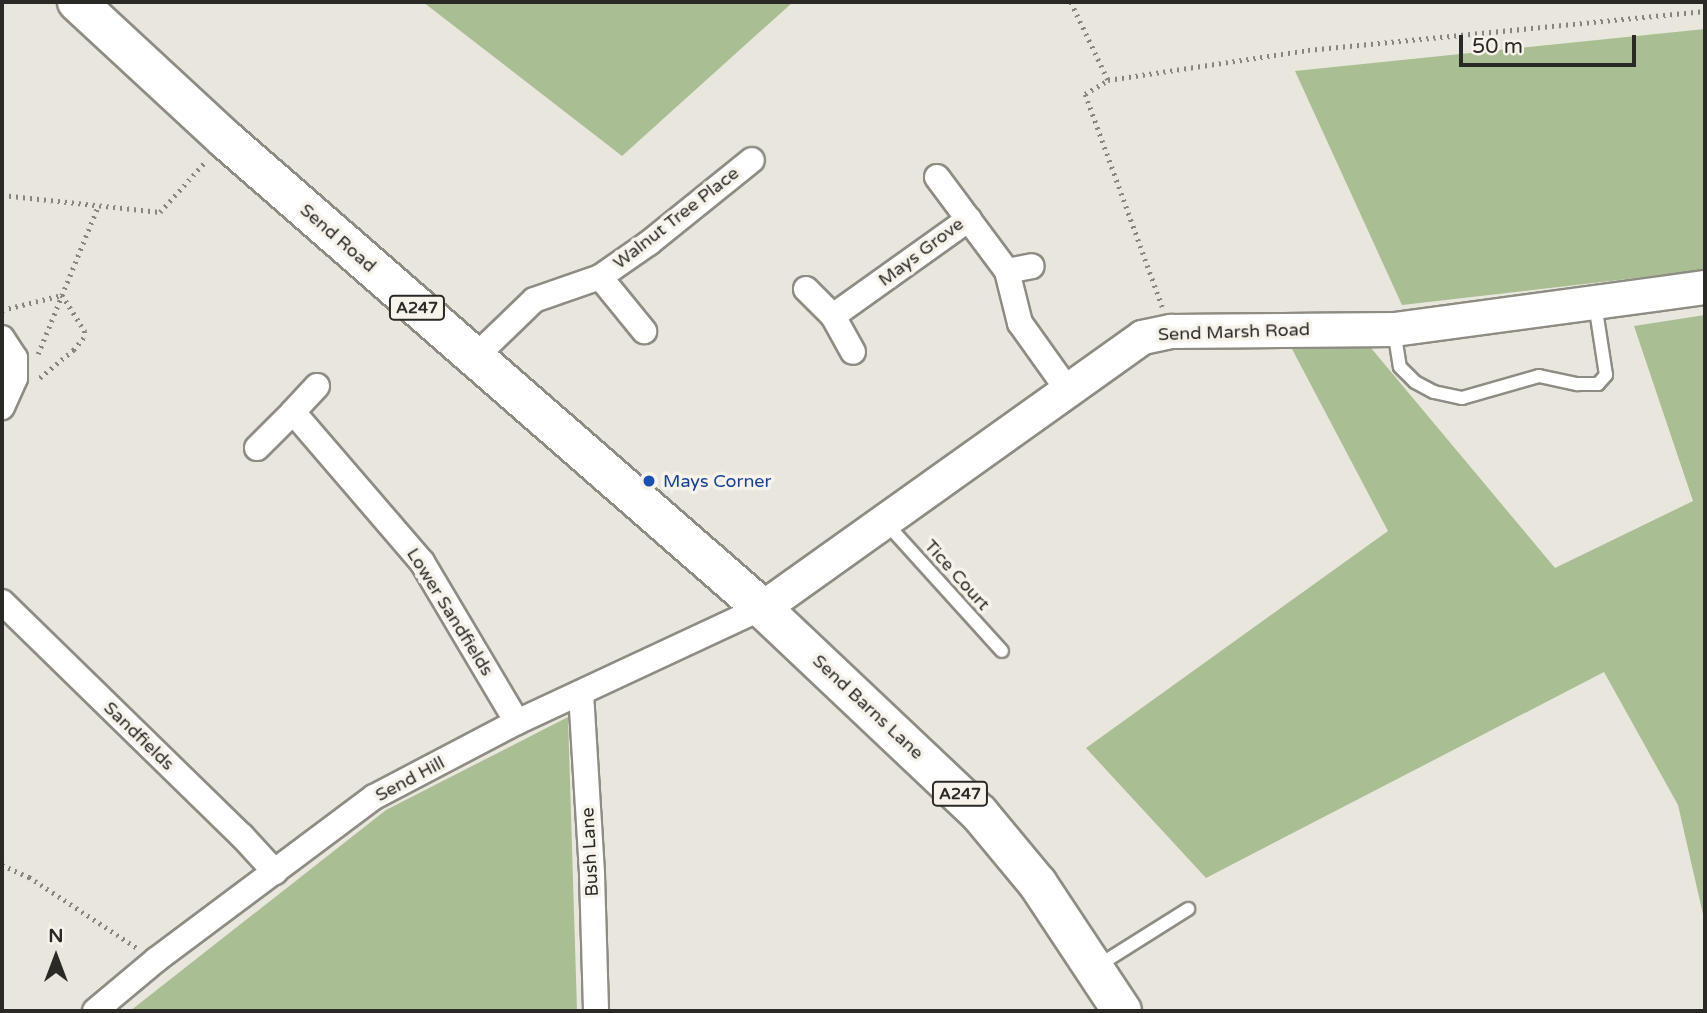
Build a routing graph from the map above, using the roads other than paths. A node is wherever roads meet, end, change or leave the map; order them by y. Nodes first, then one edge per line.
1 (77, 2) edge
2 (751, 160) dead end
3 (937, 177) dead end
4 (969, 219) junction
5 (1032, 266) dead end
6 (1007, 271) junction
7 (600, 276) junction
8 (1705, 287) edge
9 (806, 289) dead end
10 (1595, 304) junction
11 (834, 316) junction
12 (1394, 329) junction
13 (644, 331) dead end
14 (2, 338) edge
15 (853, 352) dead end
16 (474, 358) junction
17 (317, 386) dead end
18 (1067, 389) junction
19 (2, 407) edge
20 (293, 412) junction
21 (257, 448) dead end
22 (885, 521) junction
23 (2, 602) edge
24 (762, 608) junction
25 (1002, 651) dead end
26 (581, 693) junction
27 (517, 722) junction
28 (275, 872) junction
29 (1188, 909) dead end
30 (1093, 969) junction
31 (96, 1011) edge
32 (596, 1011) edge
33 (1122, 1011) edge

1 - 16 main road, Send Road / A247
2 - 7 street, Walnut Tree Place
3 - 4 street, Mays Grove
4 - 6 street
4 - 11 street, Mays Grove
5 - 6 street
6 - 18 street
7 - 13 street, Walnut Tree Place
7 - 16 street, Walnut Tree Place
8 - 10 main road, Send Marsh Road
9 - 11 street
10 - 12 main road, Send Marsh Road
10 - 12 lane
11 - 15 street
12 - 18 main road, Send Marsh Road
14 - 19 street
16 - 24 main road, Send Road / A247
17 - 20 street
18 - 22 main road, Send Marsh Road
20 - 21 street
20 - 27 street, Lower Sandfields
22 - 24 main road, Send Marsh Road
22 - 25 lane, Tice Court
23 - 28 street, Sandfields
24 - 26 street, Send Hill
24 - 30 main road, Send Barns Lane / A247
26 - 27 street, Send Hill
26 - 32 street, Bush Lane
27 - 28 street, Send Hill
28 - 31 street, Send Hill
29 - 30 lane
30 - 33 main road, Send Barns Lane / A247

